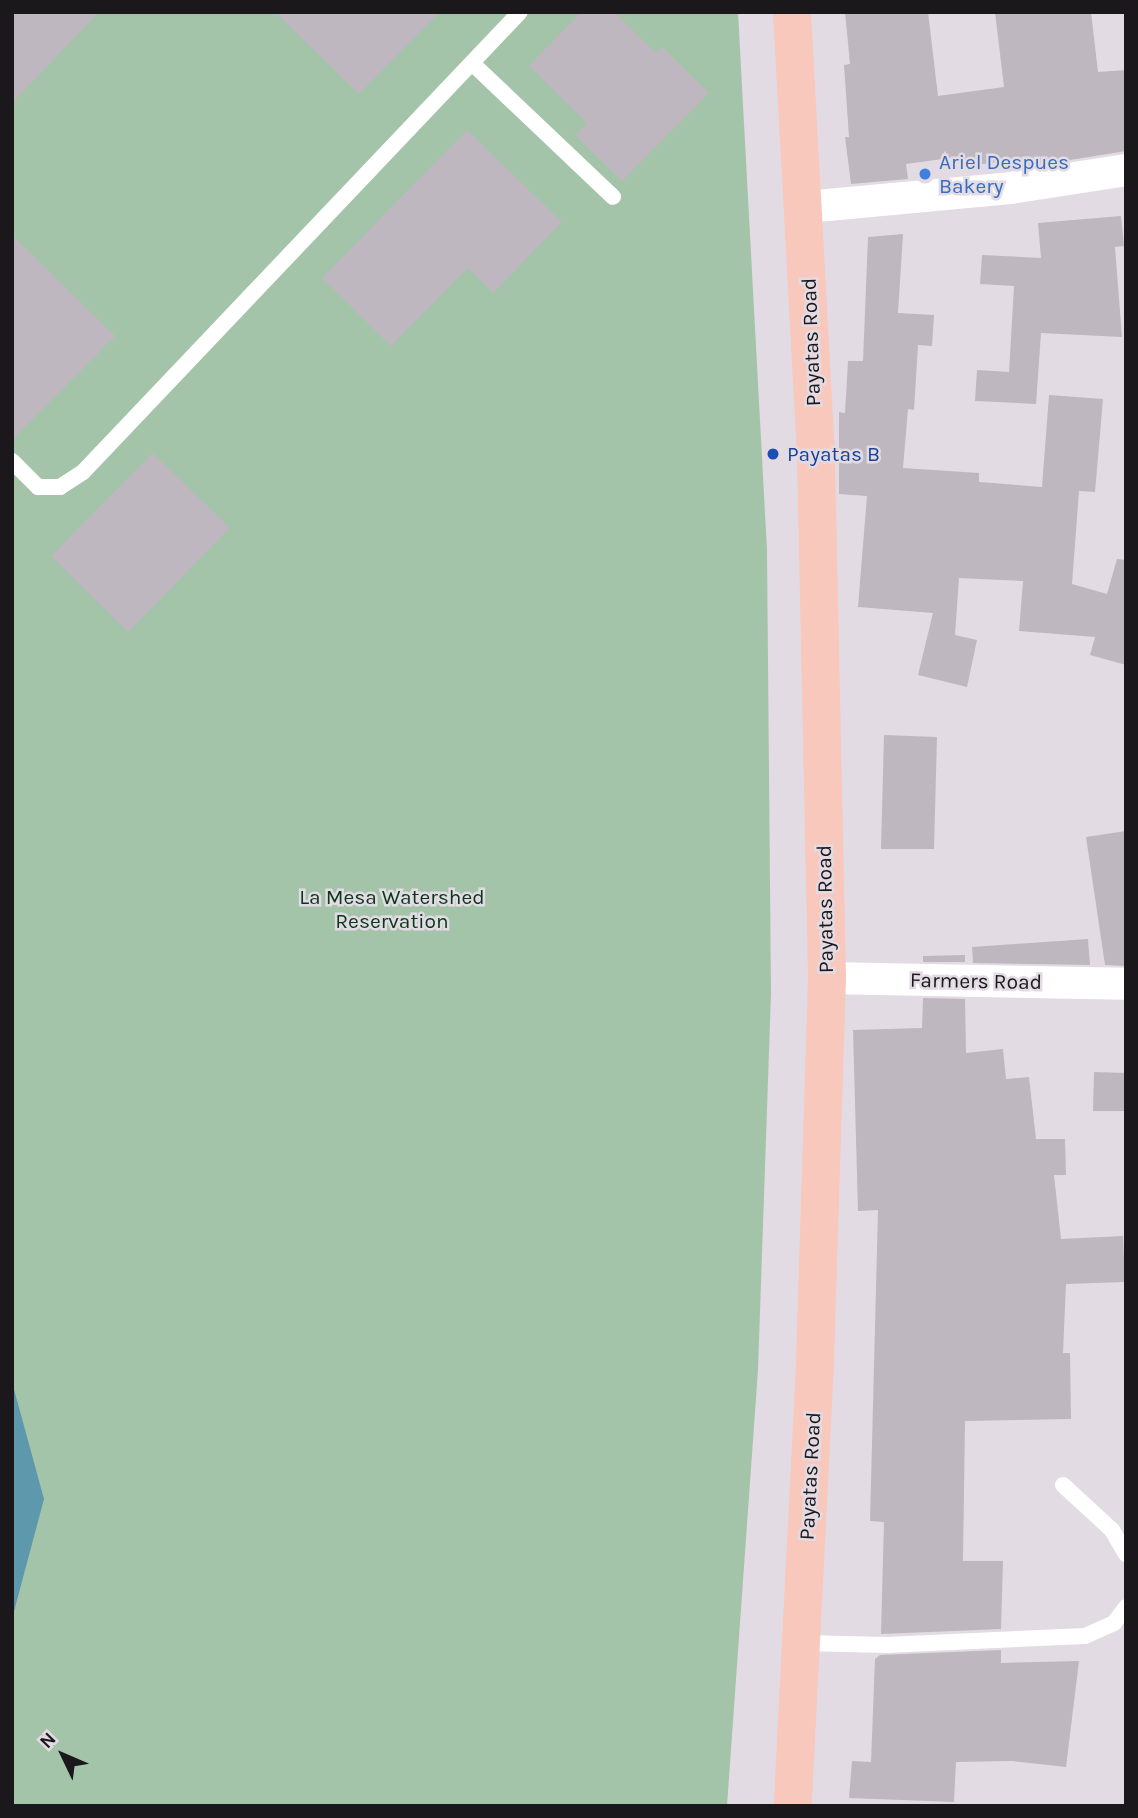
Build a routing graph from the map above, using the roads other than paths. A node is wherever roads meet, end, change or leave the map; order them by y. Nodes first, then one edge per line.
1 (520, 12) edge
2 (792, 12) edge
3 (473, 64) junction
4 (1126, 170) edge
5 (613, 197) dead end
6 (806, 207) junction
7 (12, 461) edge
8 (827, 978) junction
9 (1126, 984) edge
10 (1063, 1485) dead end
11 (1126, 1554) edge
12 (1126, 1607) edge
13 (803, 1643) junction
14 (793, 1806) edge

1 - 3 lane
2 - 6 main road, Payatas Road
3 - 5 lane
3 - 7 lane
4 - 6 street
6 - 8 main road, Payatas Road
8 - 9 street, Farmers Road
8 - 13 main road, Payatas Road
10 - 11 lane
12 - 13 lane
13 - 14 main road, Payatas Road

